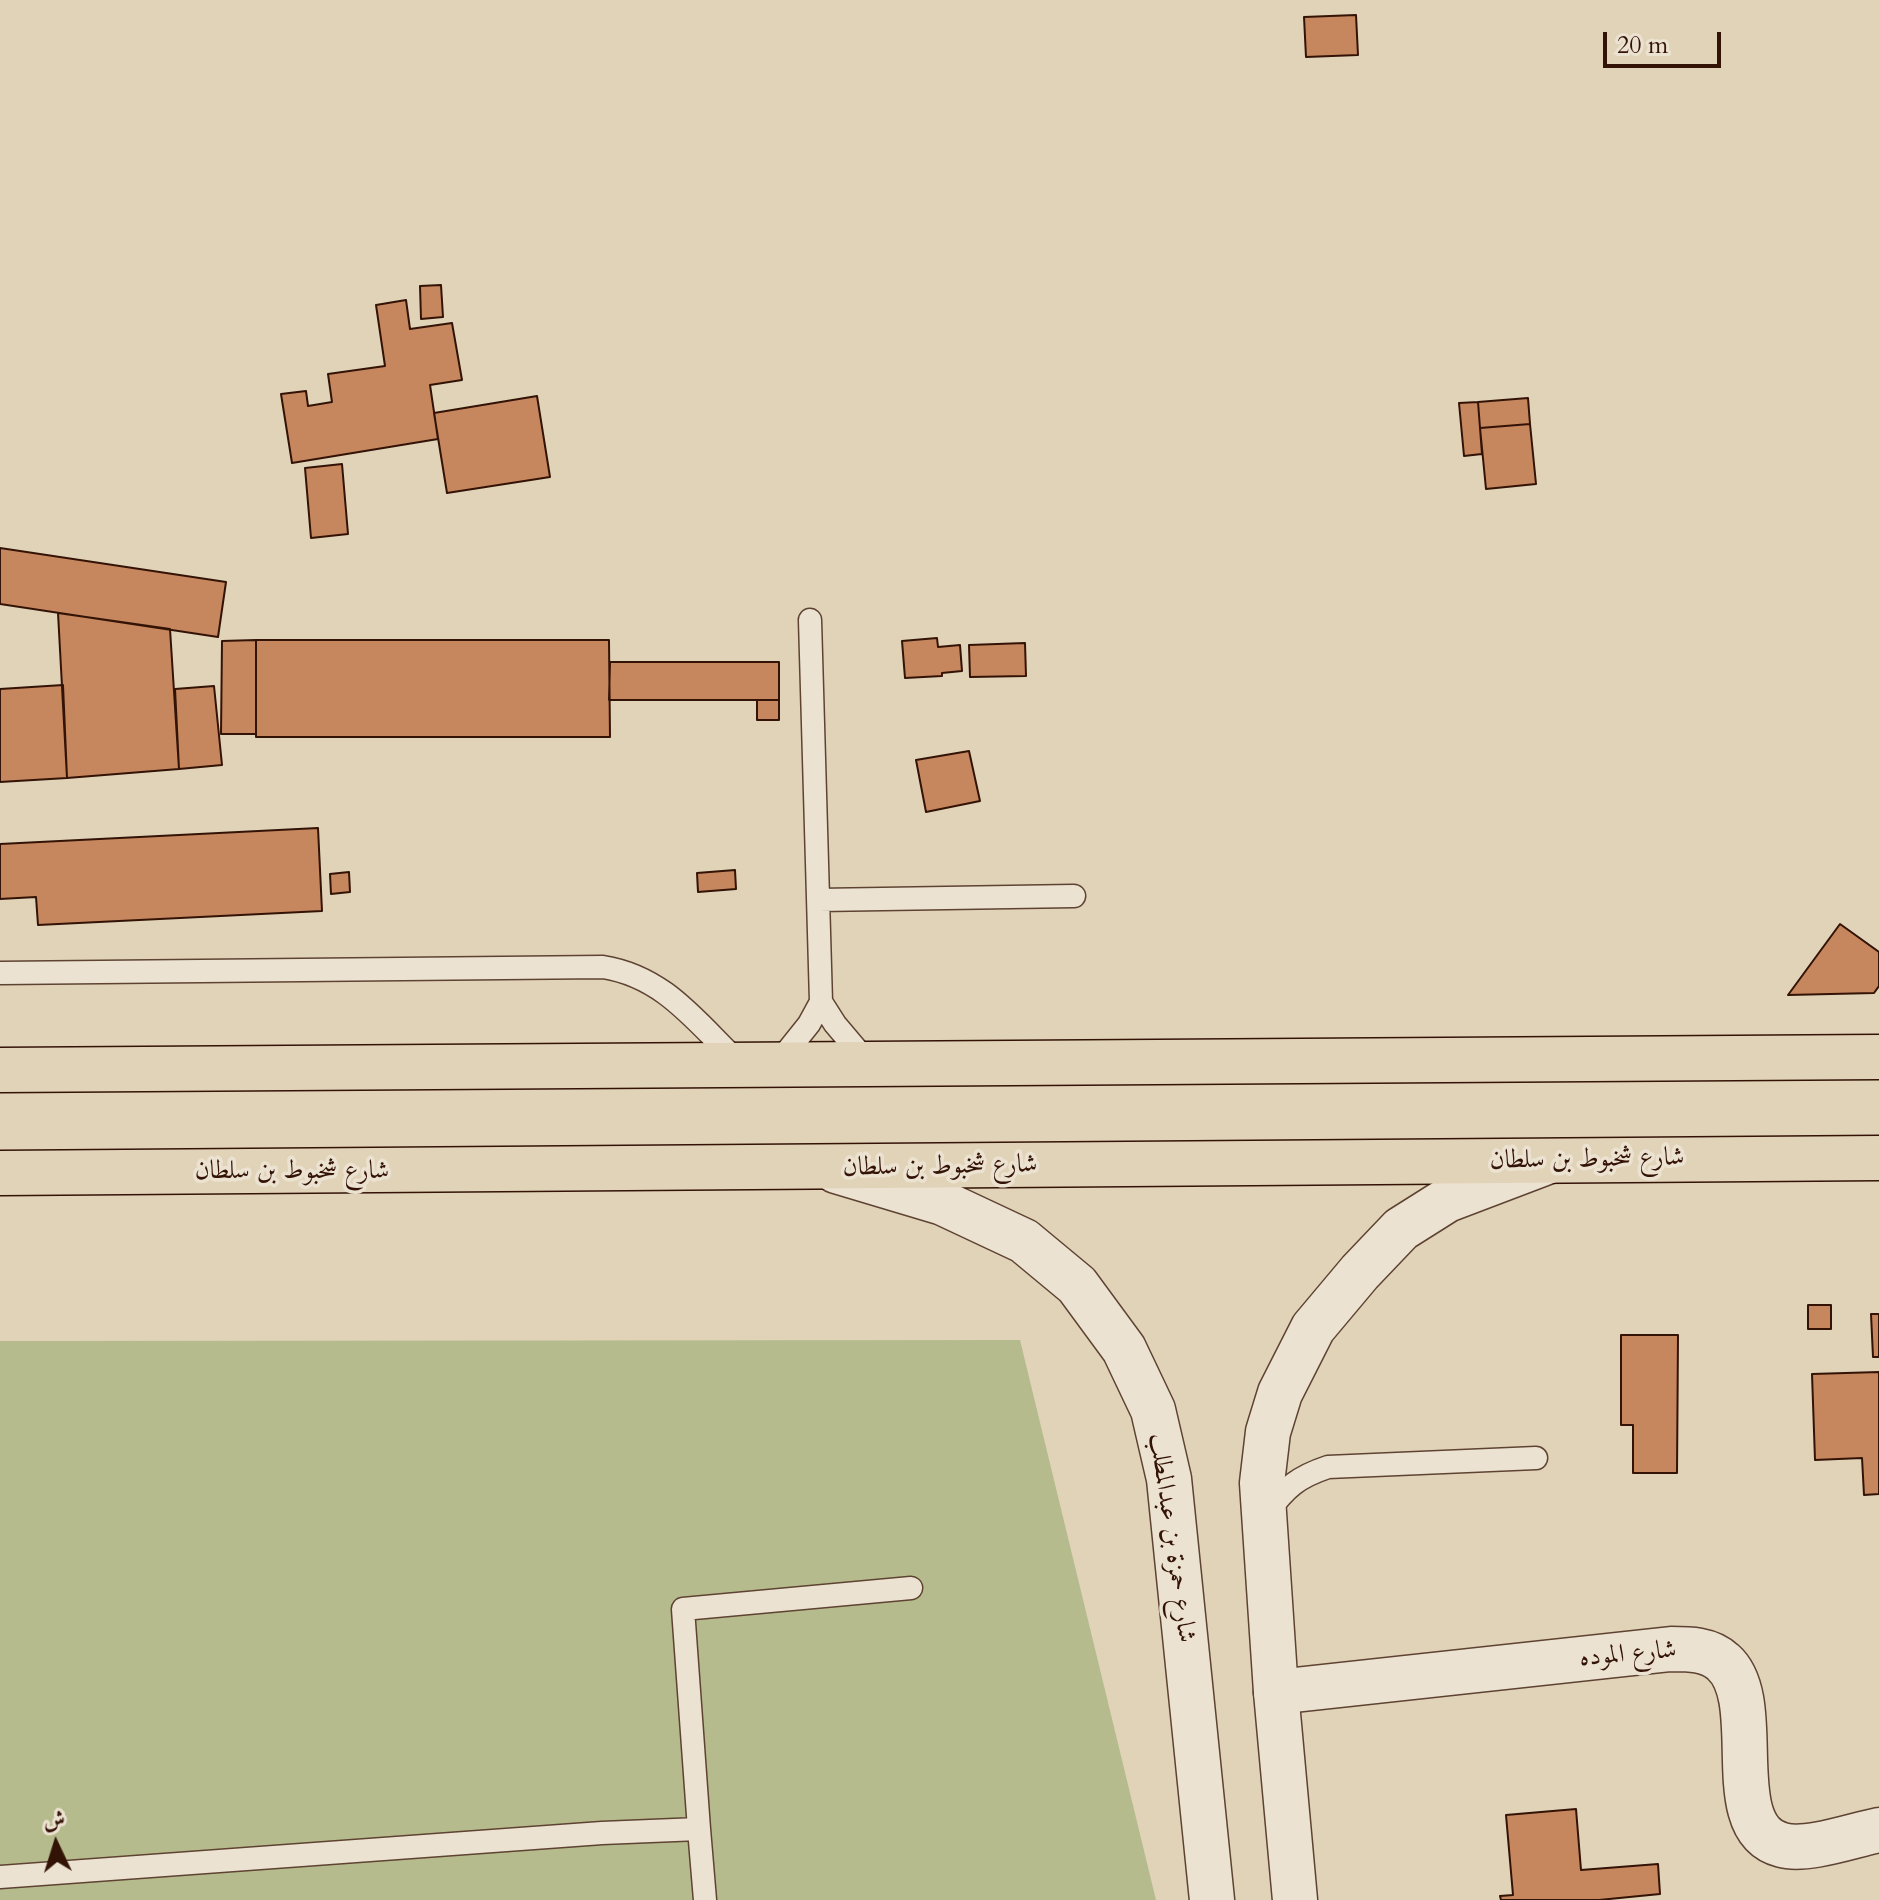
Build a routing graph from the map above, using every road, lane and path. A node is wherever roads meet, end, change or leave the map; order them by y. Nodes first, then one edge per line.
1 (810, 620) dead end
2 (1074, 896) dead end
3 (819, 900) junction
4 (0, 973) edge
5 (821, 1002) junction
6 (1879, 1057) edge
7 (869, 1063) junction
8 (758, 1064) junction
9 (0, 1070) edge
10 (1879, 1158) edge
11 (1549, 1161) junction
12 (826, 1168) junction
13 (0, 1173) edge
14 (1536, 1458) dead end
15 (1264, 1517) junction
16 (911, 1588) dead end
17 (1276, 1692) junction
18 (699, 1829) junction
19 (1879, 1830) edge
20 (0, 1877) edge
21 (705, 1900) edge
22 (1212, 1900) edge
23 (1295, 1900) edge

1 - 3 lane
2 - 3 lane
3 - 5 lane
4 - 8 lane
5 - 7 lane
5 - 8 lane
6 - 7 main road
7 - 8 main road
8 - 9 main road
10 - 11 main road, شارع شخبوط بن سلطان
11 - 12 main road, شارع شخبوط بن سلطان
11 - 15 street
12 - 13 main road, شارع شخبوط بن سلطان
12 - 22 street, شارع حمزة بن عبدالمطلب
14 - 15 lane
15 - 17 street
16 - 18 lane
17 - 19 street, شارع الموده
17 - 23 street
18 - 20 lane
18 - 21 lane

